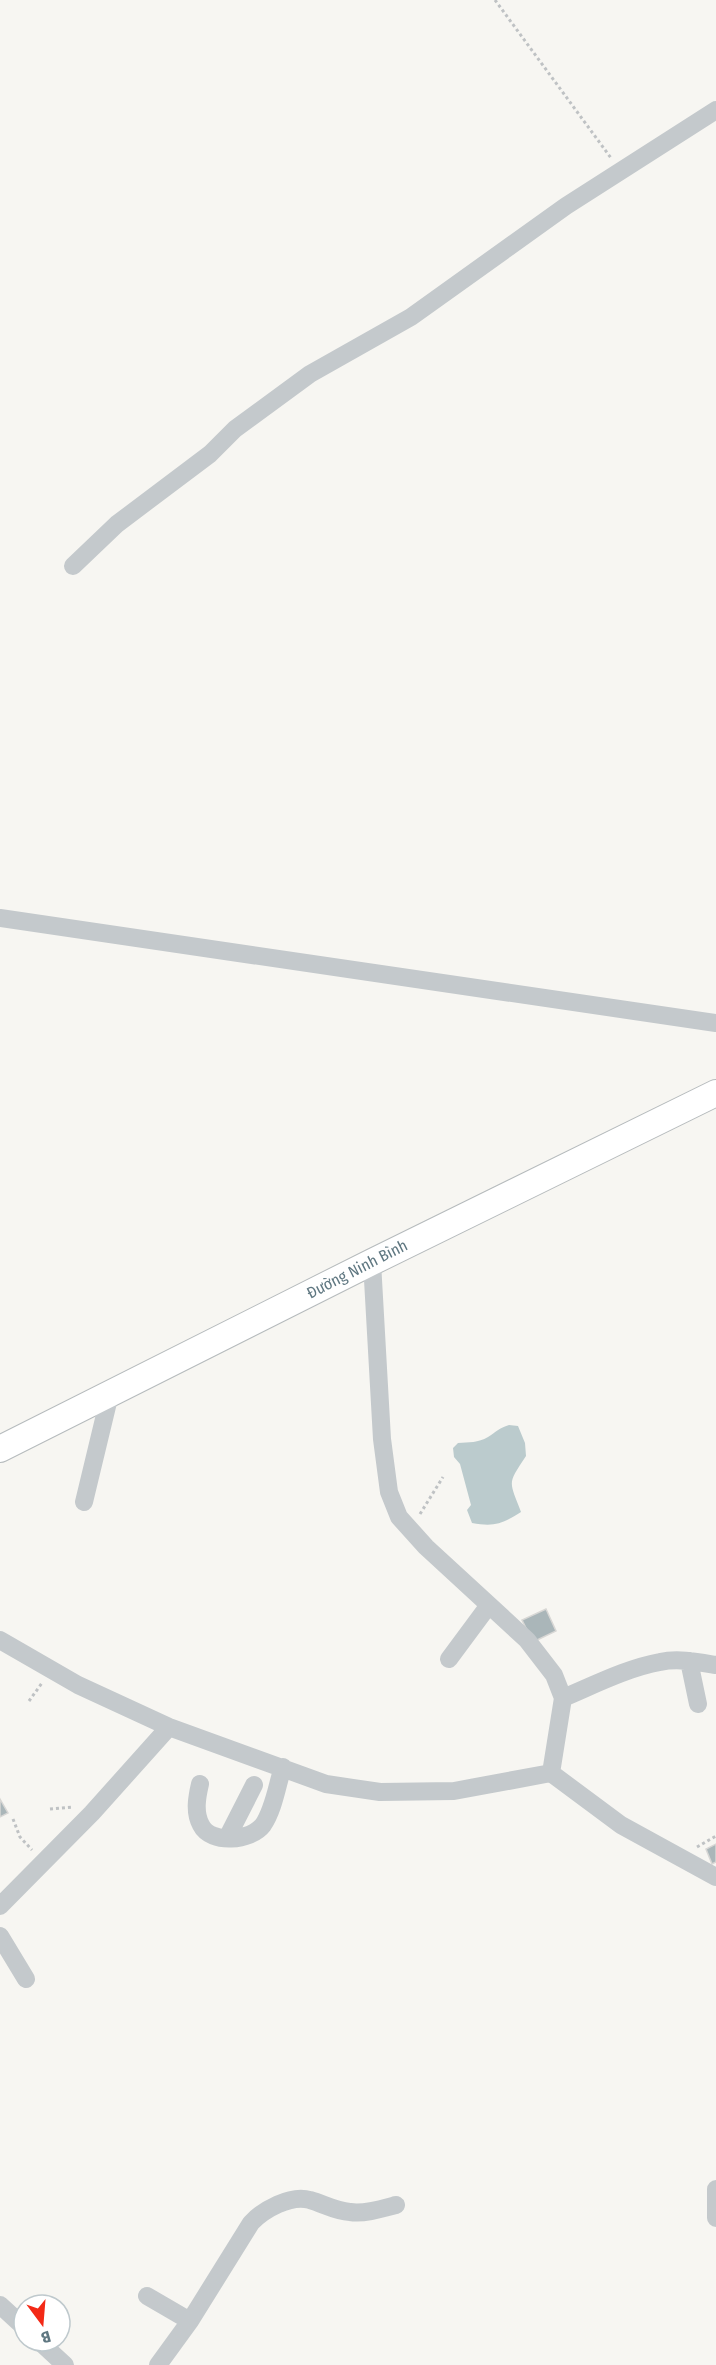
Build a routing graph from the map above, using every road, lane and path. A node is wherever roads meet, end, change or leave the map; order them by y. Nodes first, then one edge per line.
1 (495, 0) edge
2 (716, 110) edge
3 (621, 171) junction
4 (73, 566) dead end
5 (0, 918) edge
6 (716, 1023) edge
7 (716, 1092) edge
8 (372, 1262) junction
9 (110, 1394) junction
10 (0, 1449) edge
11 (443, 1477) dead end
12 (84, 1502) dead end
13 (410, 1530) junction
14 (489, 1605) junction
15 (0, 1640) edge
16 (449, 1659) dead end
17 (689, 1661) junction
18 (716, 1665) edge
19 (563, 1698) junction
20 (698, 1704) dead end
21 (169, 1727) junction
22 (283, 1767) junction
23 (551, 1773) junction
24 (200, 1784) dead end
25 (254, 1785) dead end
26 (13, 1819) dead end
27 (227, 1838) junction
28 (43, 1863) junction
29 (716, 1877) edge
30 (0, 1906) edge
31 (0, 1936) edge
32 (26, 1979) dead end
33 (716, 2188) edge
34 (396, 2205) dead end
35 (716, 2218) edge
36 (147, 2296) dead end
37 (0, 2305) edge
38 (12, 2316) edge
39 (190, 2321) junction
40 (52, 2353) edge
41 (65, 2365) edge
42 (158, 2365) edge

1 - 3 path
2 - 3 street
3 - 4 street
5 - 6 street
7 - 8 highway, Đường Ninh Bình
8 - 9 highway, Đường Ninh Bình
8 - 13 street
9 - 10 highway, Đường Ninh Bình
9 - 12 street
11 - 13 path
13 - 14 street
14 - 16 street
14 - 19 street
15 - 21 street
17 - 18 street
17 - 19 street
17 - 20 street
19 - 23 street
21 - 22 street
21 - 28 street
22 - 23 street
22 - 27 street
23 - 29 street
24 - 27 street
25 - 27 street
26 - 28 path
28 - 30 street
31 - 32 street
33 - 35 street
34 - 39 street
36 - 39 street
37 - 38 street
39 - 42 street
40 - 41 street

